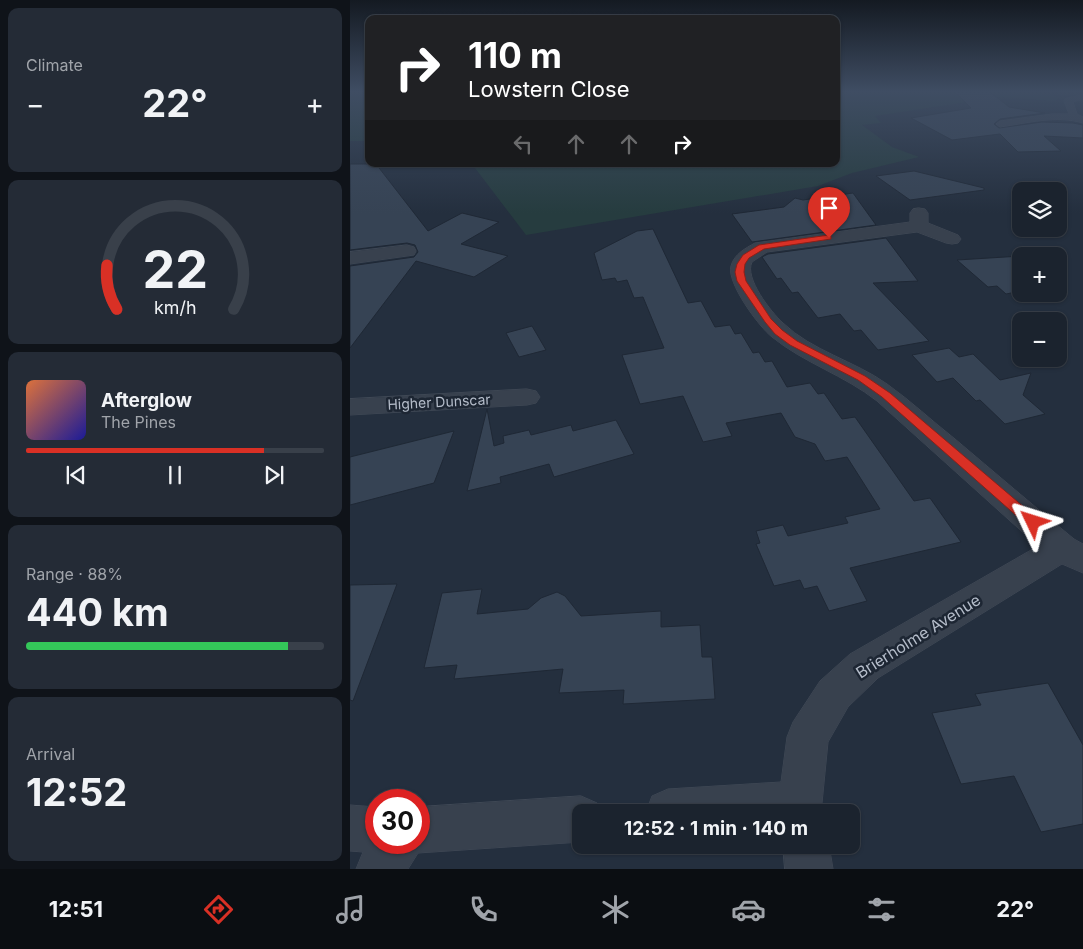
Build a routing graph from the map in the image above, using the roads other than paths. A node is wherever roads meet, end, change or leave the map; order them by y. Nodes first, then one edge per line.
1 (952, 239) dead end
2 (407, 251) dead end
3 (350, 258) edge
4 (527, 397) dead end
5 (350, 407) edge
6 (1073, 554) edge
7 (803, 804) edge
8 (572, 820) edge
9 (350, 828) edge
10 (365, 829) edge
11 (430, 829) edge
12 (391, 854) edge
13 (807, 854) edge
14 (380, 869) edge
15 (809, 869) edge

1 - 6 street
2 - 3 street
4 - 5 street, Higher Dunscar
6 - 7 street, Brierholme Avenue
8 - 11 street
9 - 10 street
12 - 14 street
13 - 15 street, Brierholme Avenue

